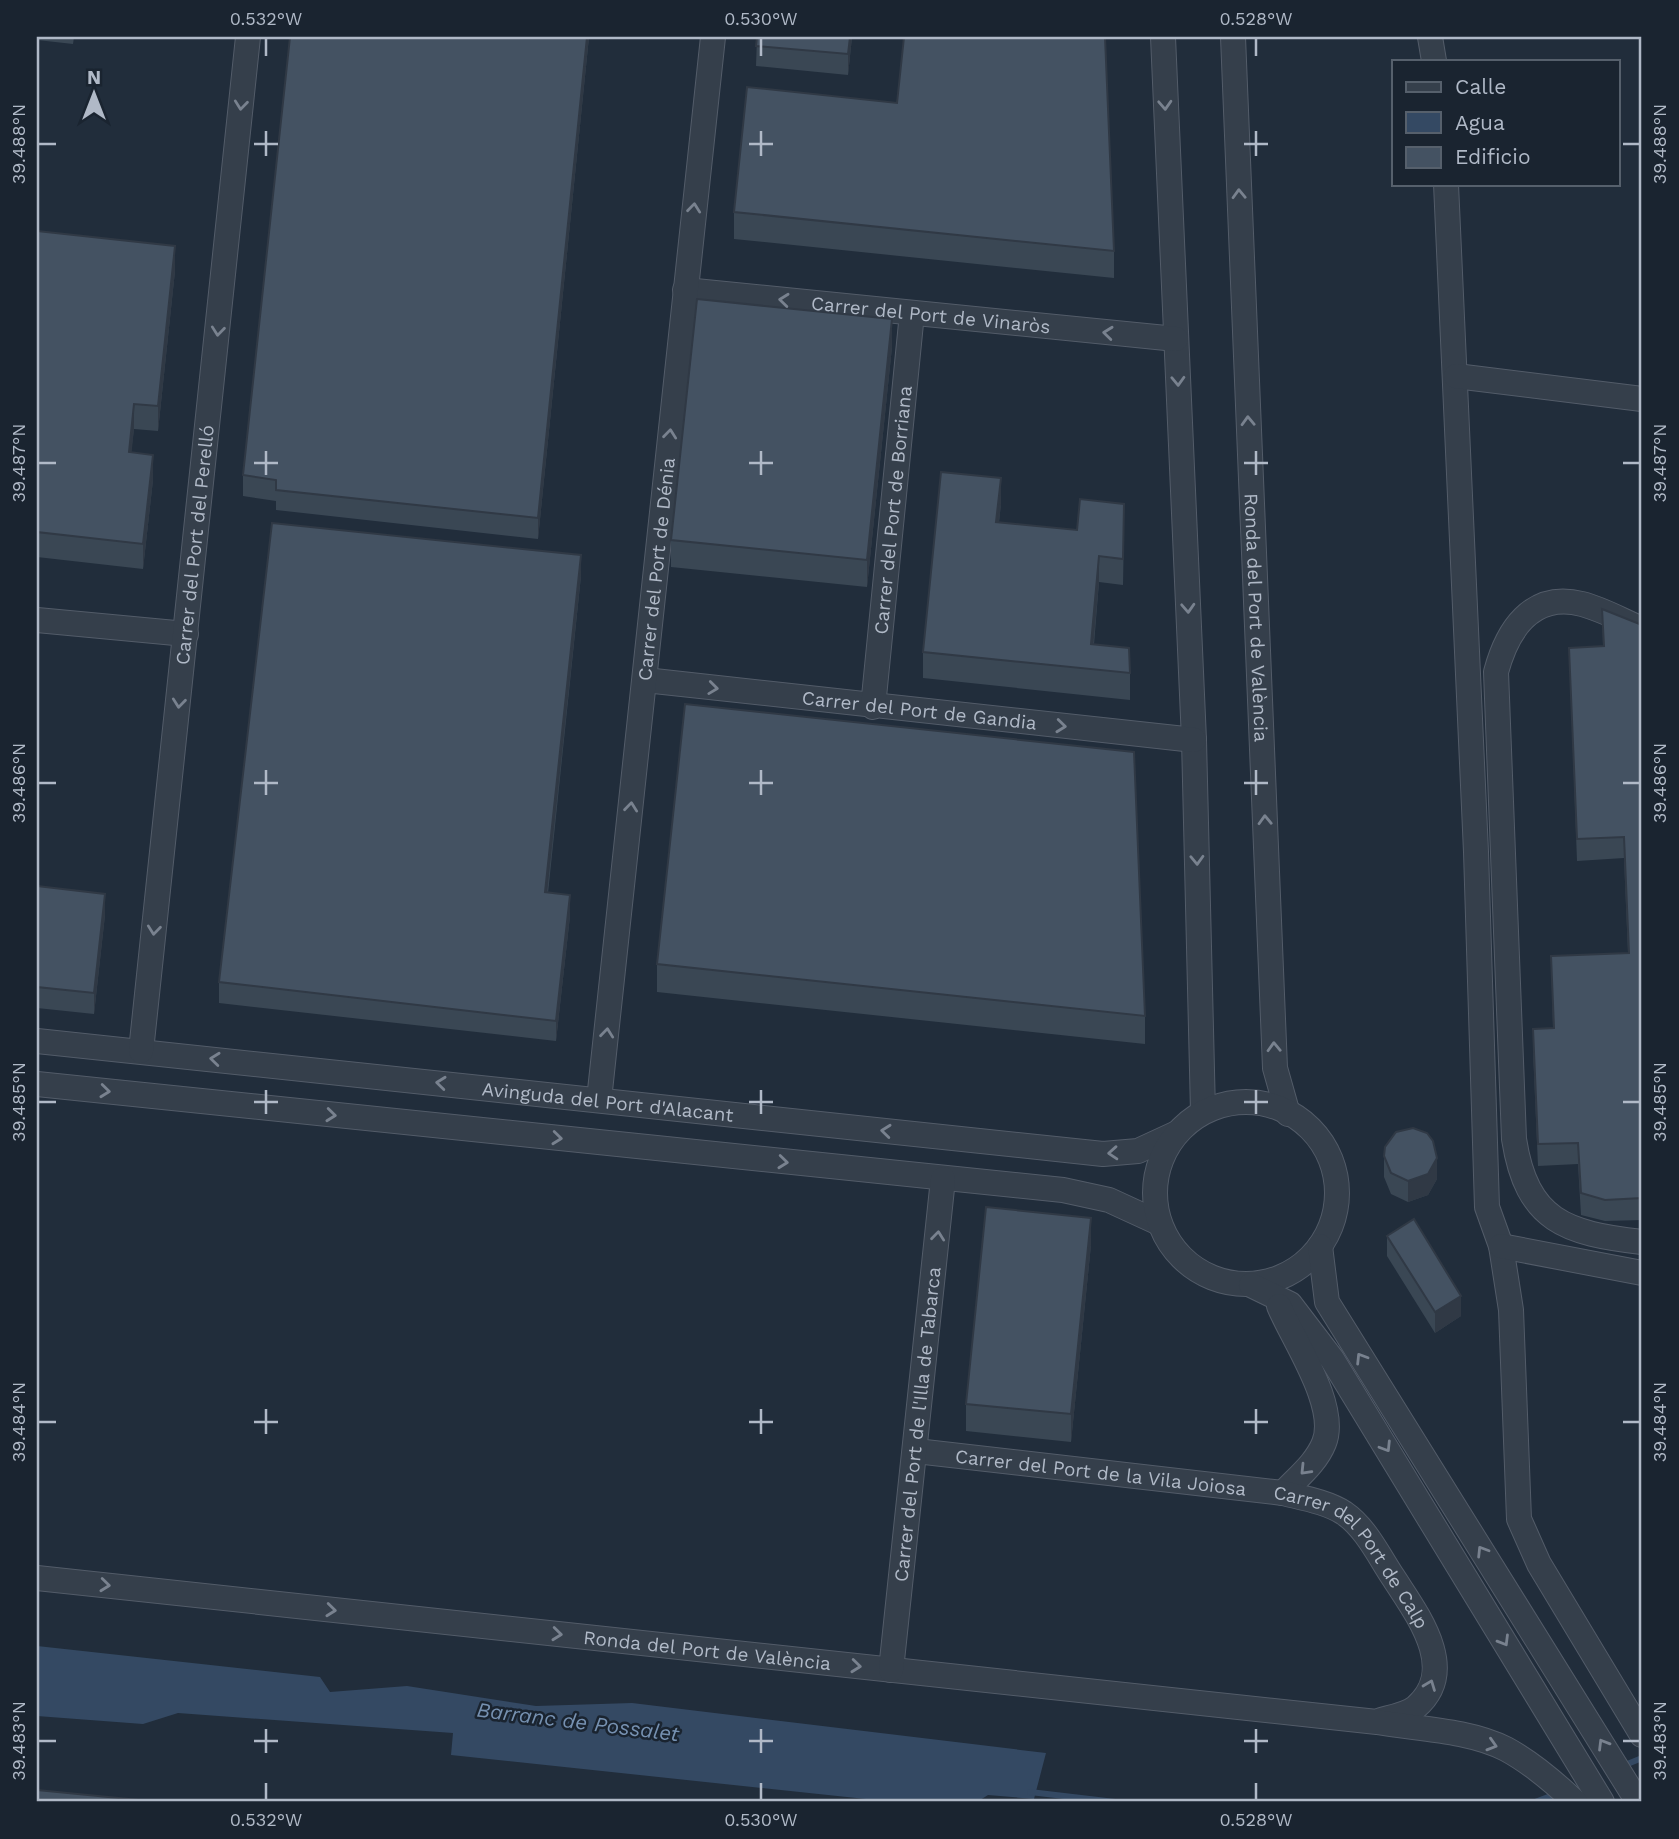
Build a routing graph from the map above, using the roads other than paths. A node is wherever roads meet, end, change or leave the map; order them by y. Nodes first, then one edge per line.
1 (248, 37) edge
2 (713, 37) edge
3 (1163, 37) edge
4 (1233, 37) edge
5 (1430, 37) edge
6 (1434, 60) edge
7 (1446, 186) edge
8 (685, 290) junction
9 (912, 313) junction
10 (1176, 339) junction
11 (1456, 376) junction
12 (1642, 399) edge
13 (37, 620) edge
14 (1642, 629) edge
15 (186, 634) junction
16 (645, 680) junction
17 (873, 707) junction
18 (1194, 740) junction
19 (37, 1041) edge
20 (141, 1051) junction
21 (37, 1084) edge
22 (599, 1101) junction
23 (1203, 1112) junction
24 (1288, 1114) junction
25 (1177, 1133) junction
26 (943, 1179) junction
27 (1159, 1223) junction
28 (1642, 1242) edge
29 (1501, 1245) junction
30 (1320, 1246) junction
31 (1642, 1273) edge
32 (1251, 1285) junction
33 (1275, 1296) junction
34 (916, 1451) junction
35 (1283, 1493) junction
36 (37, 1578) edge
37 (891, 1670) junction
38 (1377, 1722) junction
39 (1642, 1735) edge
40 (1575, 1802) edge
41 (1602, 1802) edge
42 (1638, 1802) edge

1 -> 15 street, Carrer del Port del Perelló
8 -> 2 street, Carrer del Port de Dénia
3 -> 10 street
24 -> 4 street, Ronda del Port de València
5 - 6 street
7 - 11 street
9 -> 8 street, Carrer del Port de Vinaròs
16 -> 8 street, Carrer del Port de Dénia
10 -> 9 street, Carrer del Port de Vinaròs
9 - 17 street, Carrer del Port de Borriana
10 -> 18 street
11 - 12 street
11 - 29 street
13 - 15 street
14 - 28 street
15 -> 20 street, Carrer del Port del Perelló
16 -> 17 street, Carrer del Port de Gandia
22 -> 16 street, Carrer del Port de Dénia
17 -> 18 street, Carrer del Port de Gandia
18 -> 23 street
19 - 20 street, Avinguda del Port d'Alacant
22 -> 20 street, Avinguda del Port d'Alacant
21 -> 26 street
25 -> 22 street, Avinguda del Port d'Alacant
23 - 24 street
23 - 25 street
24 - 30 street
25 - 27 street
26 - 27 street
34 -> 26 street, Carrer del Port de l'Illa de Tabarca
27 - 32 street
29 - 31 street
29 - 39 street
30 - 32 street
42 -> 30 street
32 - 33 street
33 -> 35 street, Carrer del Port de Calp
33 -> 41 street
34 - 35 street, Carrer del Port de la Vila Joiosa
34 - 37 street, Carrer del Port de l'Illa de Tabarca
38 -> 35 street, Carrer del Port de Calp
36 -> 37 street, Ronda del Port de València
37 - 38 street, Ronda del Port de València
38 -> 40 street, Ronda del Port de València

